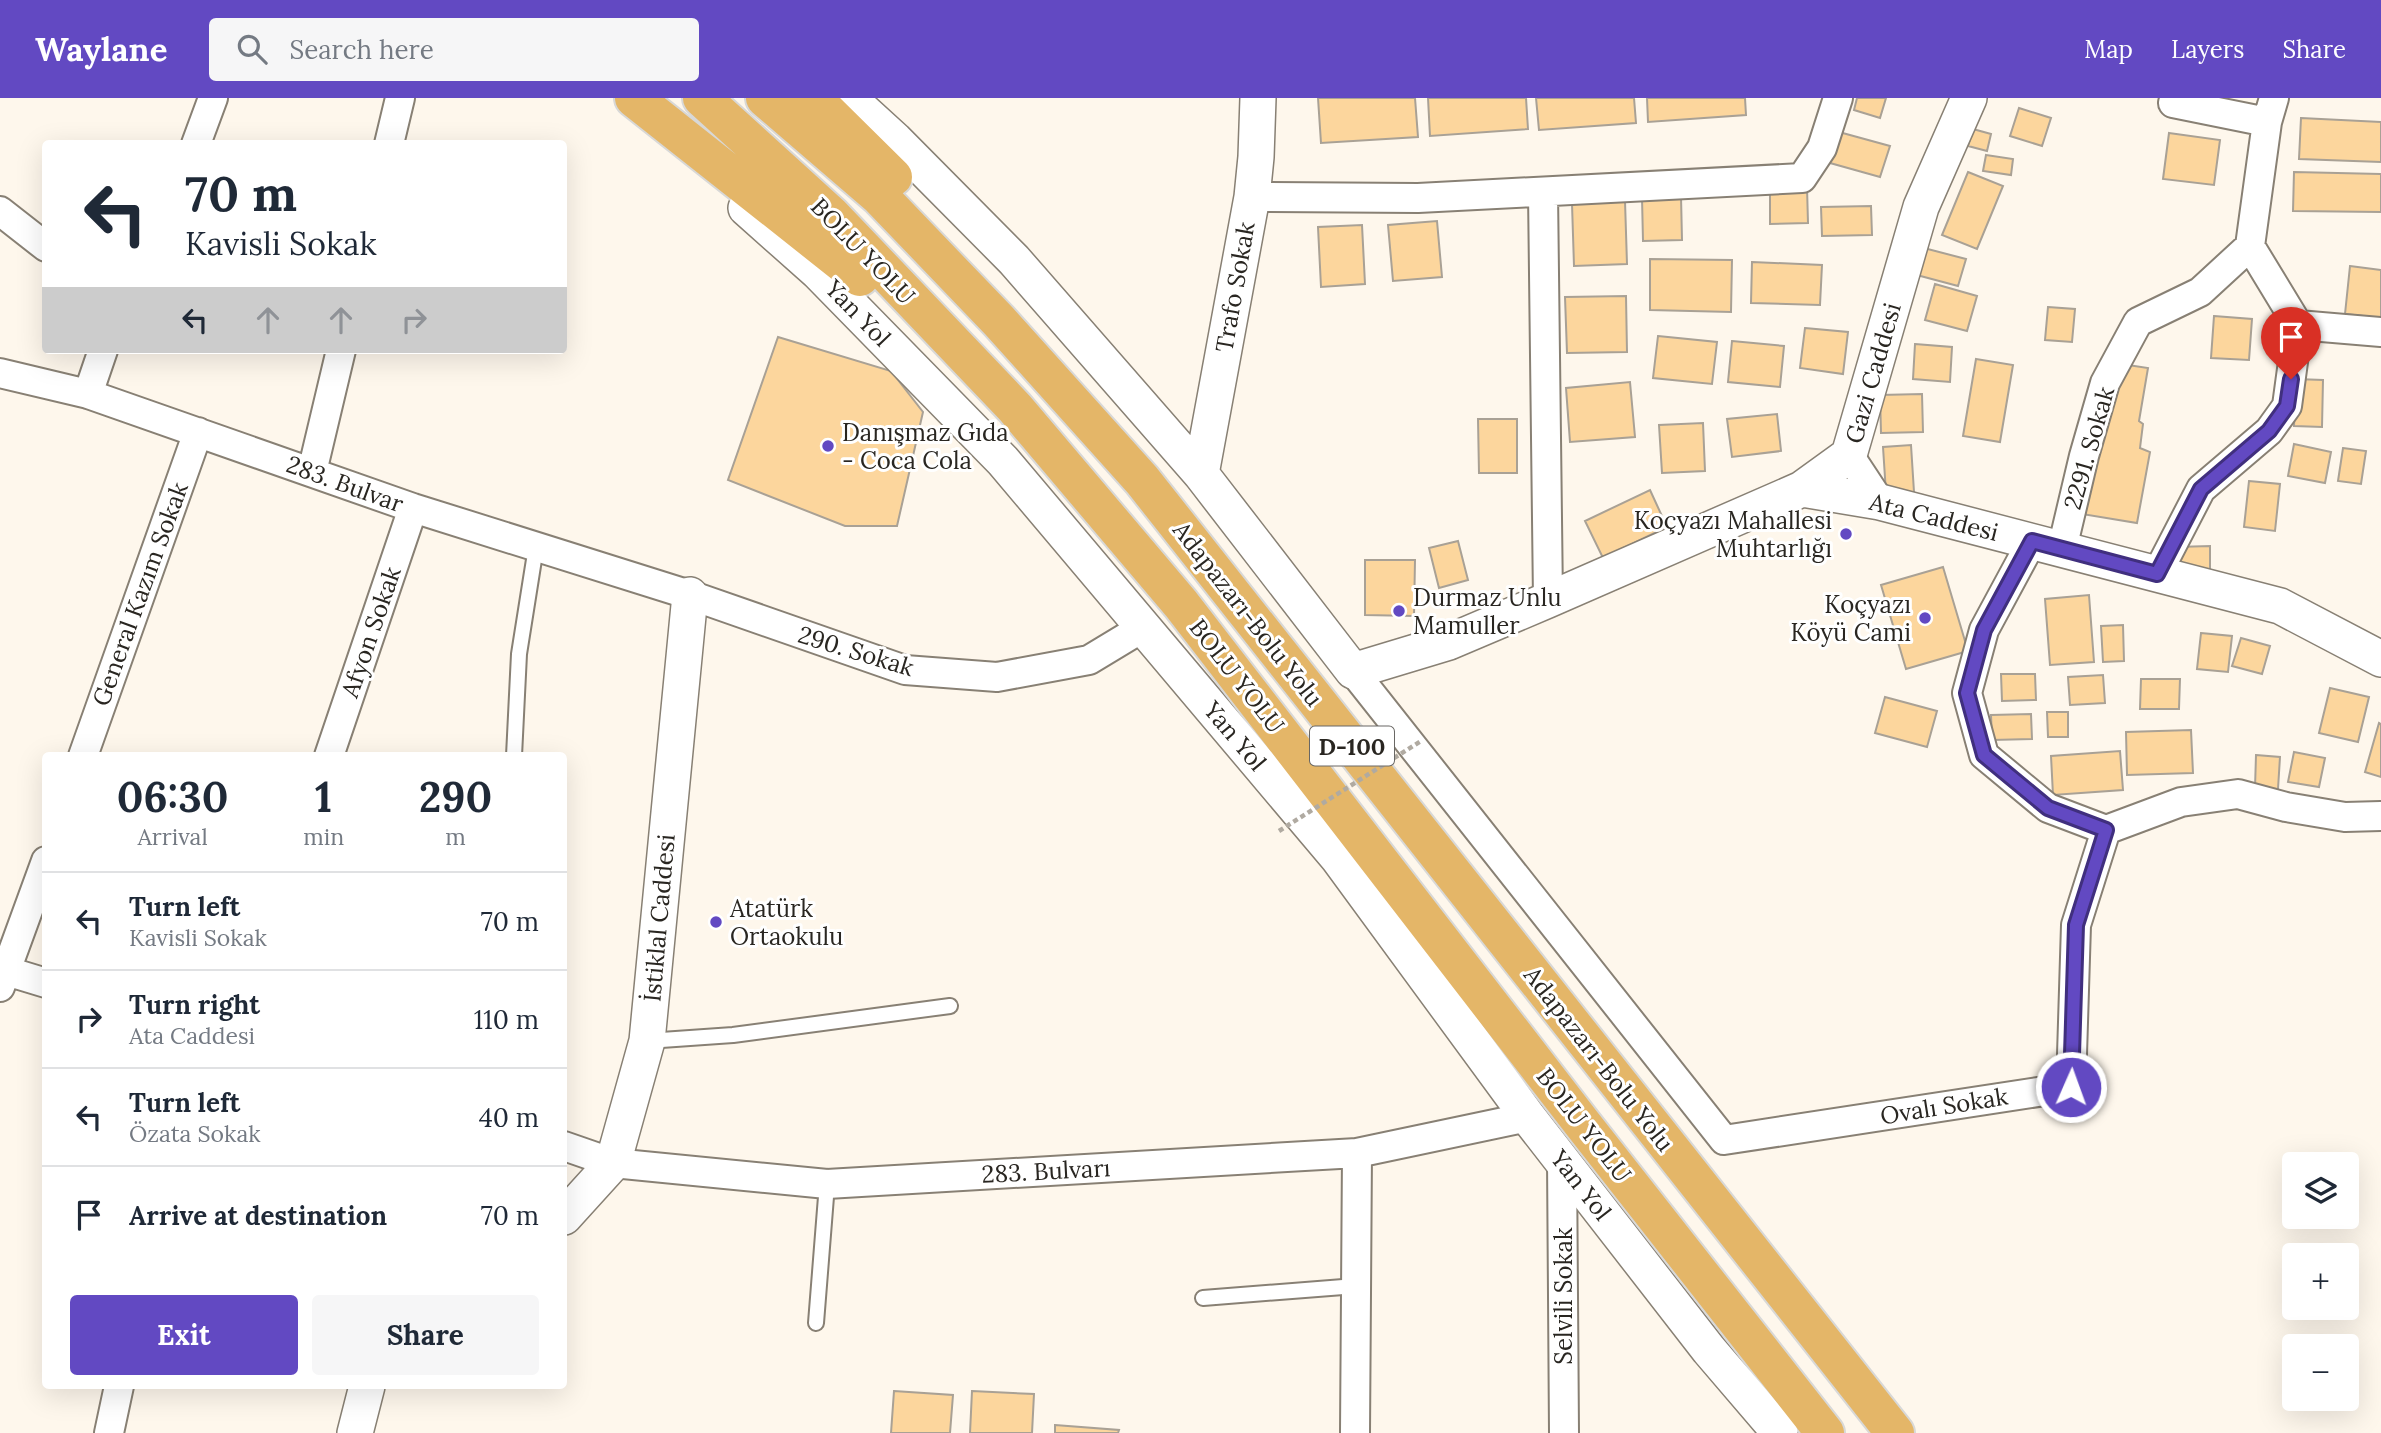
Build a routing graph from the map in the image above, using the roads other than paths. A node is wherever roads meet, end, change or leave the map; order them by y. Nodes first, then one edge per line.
1 (213, 98) edge
2 (400, 98) edge
3 (624, 98) edge
4 (634, 98) edge
5 (702, 98) edge
6 (765, 98) edge
7 (813, 98) edge
8 (849, 98) edge
9 (1258, 98) edge
10 (1838, 98) edge
11 (1969, 98) edge
12 (2173, 103) dead end
13 (2271, 110) edge
14 (197, 140) edge
15 (391, 140) edge
16 (1543, 192) junction
17 (1252, 197) junction
18 (0, 211) edge
19 (42, 244) edge
20 (2250, 246) junction
21 (2298, 325) junction
22 (2381, 332) edge
23 (102, 354) edge
24 (340, 354) edge
25 (0, 373) edge
26 (88, 394) junction
27 (1014, 408) junction
28 (198, 432) junction
29 (1849, 455) junction
30 (312, 472) junction
31 (1202, 474) junction
32 (1142, 480) junction
33 (1802, 489) junction
34 (1880, 502) junction
35 (413, 508) junction
36 (2047, 545) junction
37 (536, 547) junction
38 (2157, 574) junction
39 (690, 595) junction
40 (1548, 600) junction
41 (1142, 628) junction
42 (2381, 659) edge
43 (1353, 671) junction
44 (84, 752) edge
45 (329, 752) edge
46 (514, 752) edge
47 (2381, 816) edge
48 (2106, 830) junction
49 (42, 871) edge
50 (2, 975) edge
51 (42, 982) edge
52 (950, 1006) dead end
53 (648, 1041) junction
54 (1528, 1117) junction
55 (567, 1147) edge
56 (1357, 1153) junction
57 (1562, 1159) junction
58 (613, 1163) junction
59 (827, 1184) junction
60 (567, 1214) edge
61 (1356, 1286) junction
62 (1203, 1298) dead end
63 (816, 1322) dead end
64 (118, 1389) edge
65 (366, 1389) edge
66 (109, 1433) edge
67 (355, 1433) edge
68 (1355, 1433) edge
69 (1564, 1433) edge
70 (1780, 1433) edge
71 (1825, 1433) edge
72 (1895, 1433) edge

1 - 14 street
2 - 15 street
3 - 41 street, Yan Yol
4 - 27 highway
5 - 27 highway, BOLU YOLU / D-100
6 - 32 highway, Adapazarı-Bolu Yolu / D-100
7 - 32 highway
8 - 31 street
9 - 17 street, Trafo Sokak
10 - 16 street
11 - 29 street, Gazi Caddesi
12 - 13 street
13 - 20 street
16 - 17 street
16 - 40 street
17 - 31 street, Trafo Sokak
18 - 19 street
20 - 21 street
20 - 36 street, 2291. Sokak
21 - 22 street
21 - 38 street
23 - 26 street
24 - 30 street
25 - 26 street, 283. Bulvar
26 - 28 street, 283. Bulvar
27 - 71 highway, BOLU YOLU / D-100
28 - 30 street, 283. Bulvar
28 - 44 street, General Kazım Sokak
29 - 33 street, Gazi Caddesi
29 - 34 street
30 - 35 street, 283. Bulvar
31 - 43 street
32 - 72 highway, Adapazarı-Bolu Yolu / D-100
33 - 34 street, Ata Caddesi
33 - 40 street, Gazi Caddesi
34 - 36 street, Ata Caddesi
35 - 37 street, 283. Bulvar
35 - 45 street, Afyon Sokak
36 - 38 street, Ata Caddesi
36 - 48 street, 2291. Sokak
37 - 39 street, 283. Bulvar
37 - 46 lane
38 - 42 street, Ata Caddesi
39 - 41 street, 290. Sokak
39 - 53 street, İstiklal Caddesi
40 - 43 street, Gazi Caddesi
41 - 54 street, Yan Yol
43 - 48 street, Ovalı Sokak
47 - 48 street
49 - 50 street
50 - 51 street
52 - 53 lane
53 - 58 street, İstiklal Caddesi
54 - 56 street, 283. Bulvarı
54 - 57 street, Yan Yol
55 - 58 street, 283. Bulvarı
56 - 59 street, 283. Bulvarı
56 - 61 street
57 - 69 street, Selvili Sokak
57 - 70 street, Yan Yol
58 - 59 street, 283. Bulvarı
58 - 60 street, İstiklal Caddesi
59 - 63 lane
61 - 62 lane
61 - 68 street
64 - 66 street
65 - 67 street

